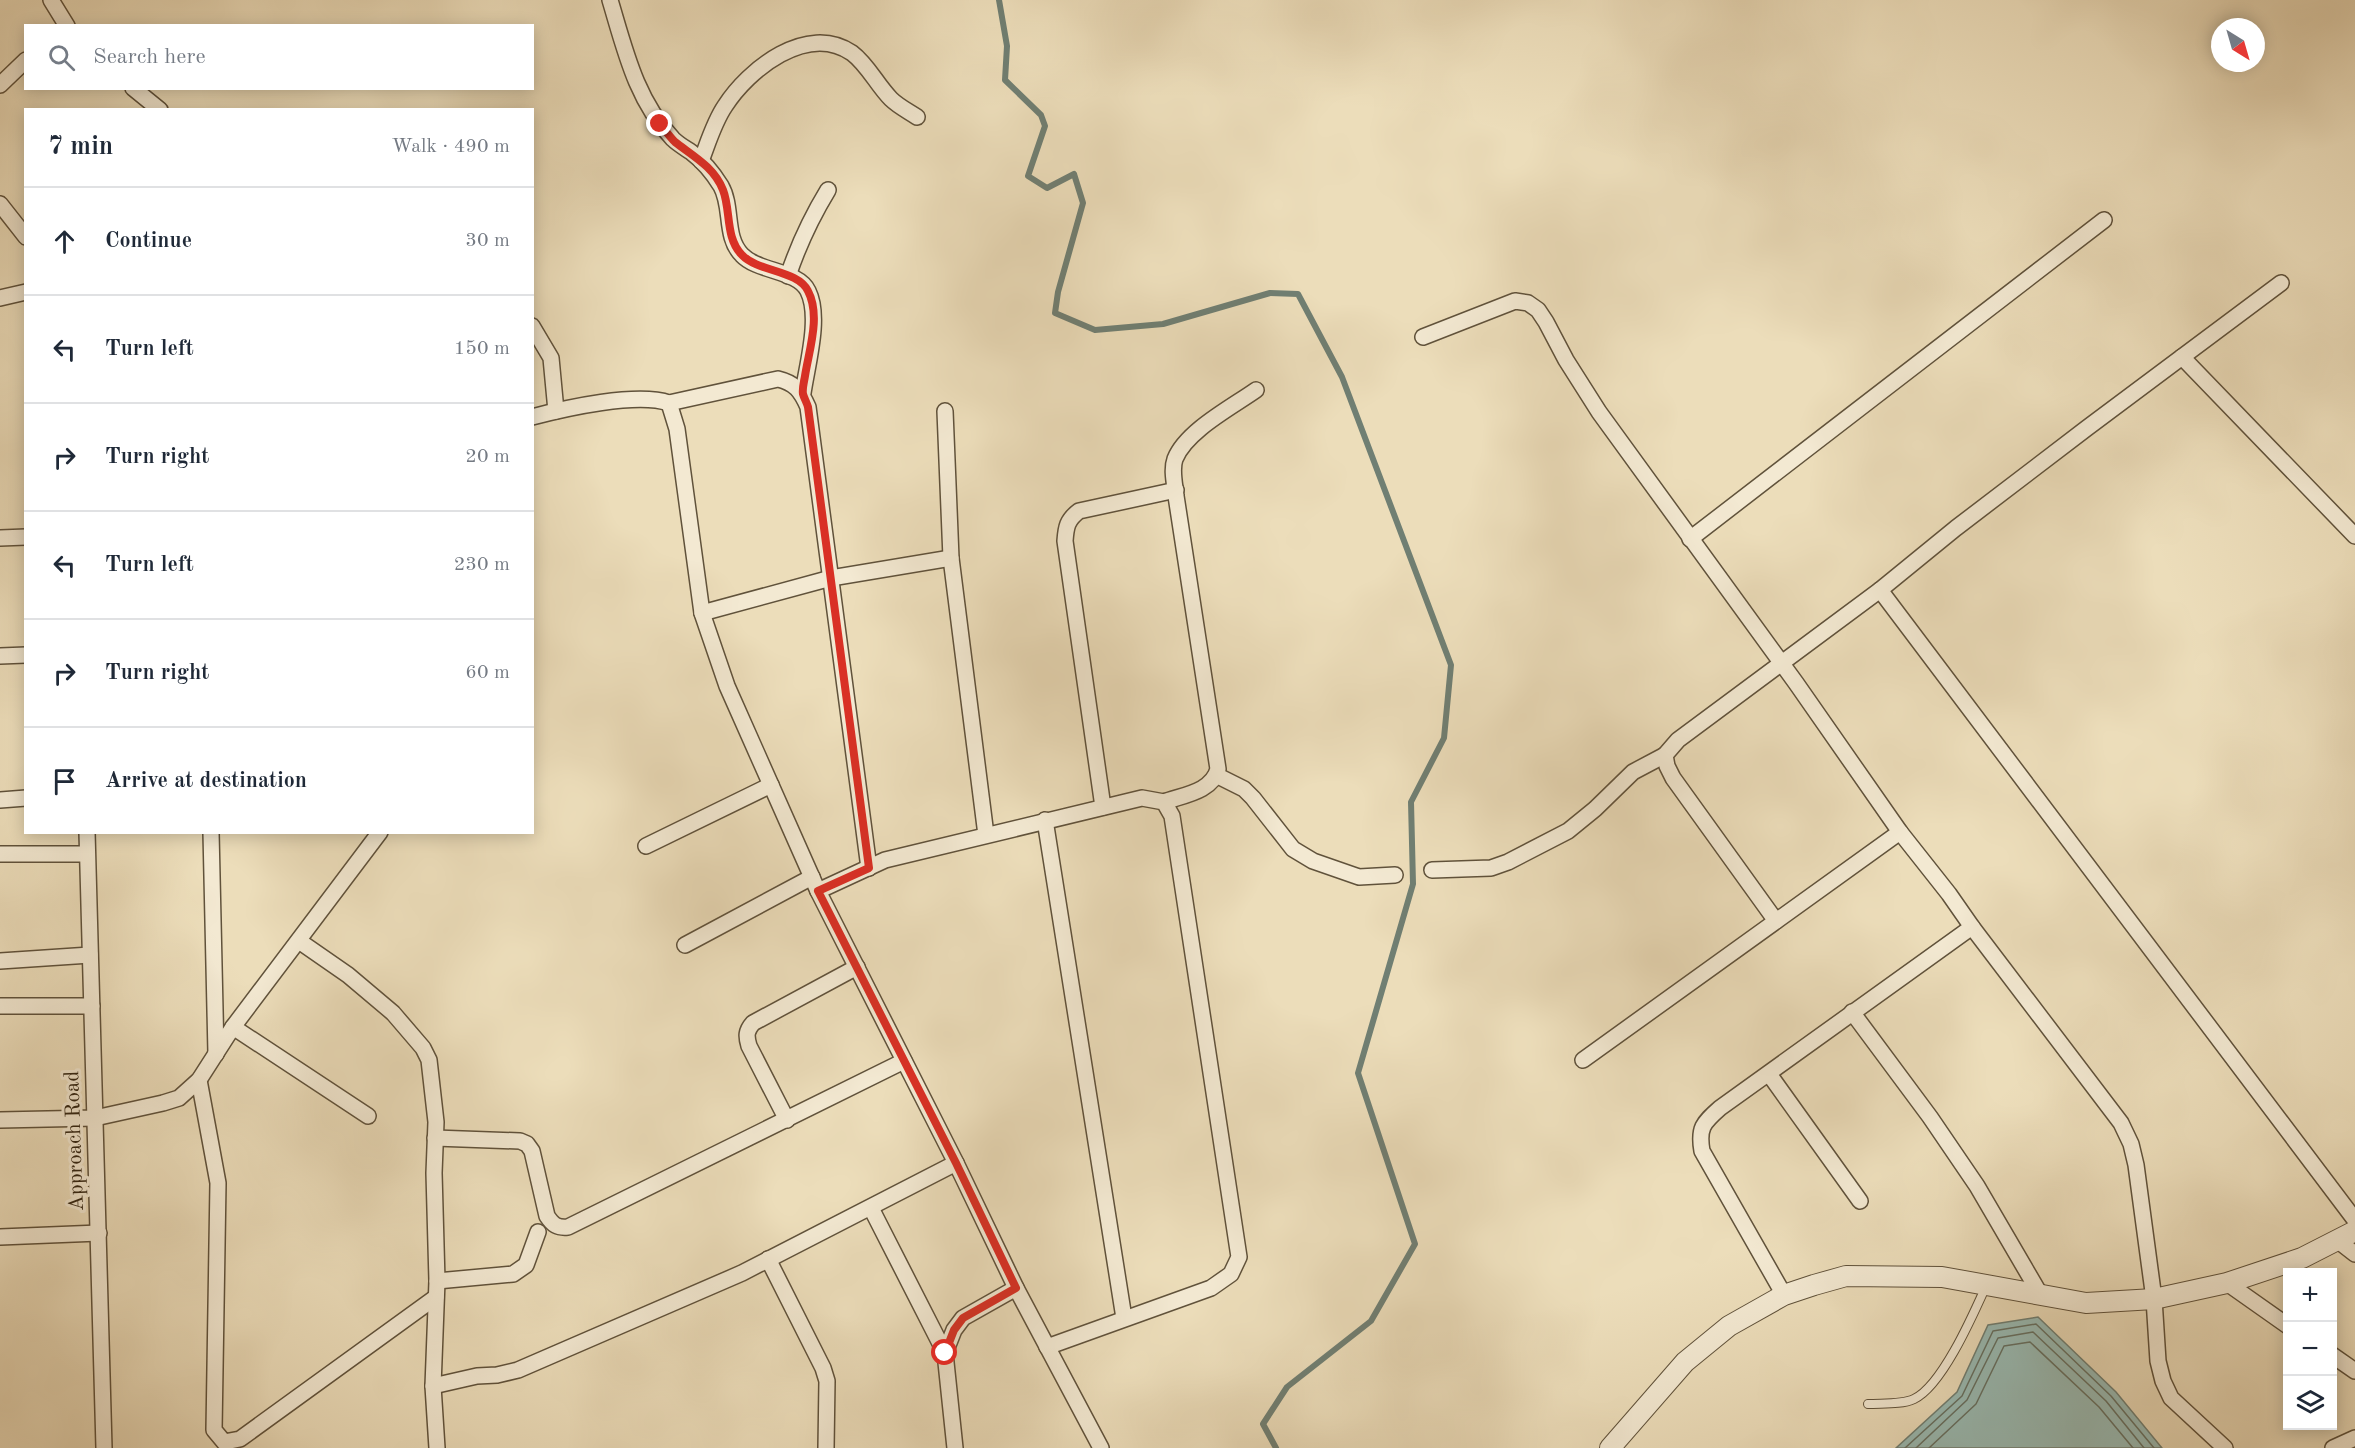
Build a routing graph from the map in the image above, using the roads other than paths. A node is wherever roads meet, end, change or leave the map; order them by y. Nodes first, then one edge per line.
1 (51, 0) edge
2 (610, 0) edge
3 (65, 24) edge
4 (24, 62) edge
5 (0, 85) edge
6 (135, 90) edge
7 (158, 108) edge
8 (917, 117) dead end
9 (700, 161) junction
10 (828, 190) dead end
11 (0, 204) edge
12 (2104, 220) dead end
13 (24, 234) edge
14 (788, 276) junction
15 (2281, 283) dead end
16 (24, 292) edge
17 (0, 298) edge
18 (534, 329) edge
19 (1423, 337) dead end
20 (2182, 357) junction
21 (1256, 390) dead end
22 (802, 393) junction
23 (669, 403) junction
24 (556, 411) junction
25 (945, 411) dead end
26 (534, 416) edge
27 (1176, 490) junction
28 (2355, 536) edge
29 (24, 537) edge
30 (0, 538) edge
31 (1690, 539) junction
32 (951, 558) junction
33 (831, 578) junction
34 (1880, 590) junction
35 (702, 613) junction
36 (24, 655) edge
37 (0, 656) edge
38 (1781, 663) junction
39 (1665, 754) junction
40 (1216, 774) junction
41 (771, 785) junction
42 (24, 798) edge
43 (0, 800) edge
44 (1164, 802) junction
45 (1103, 807) junction
46 (1046, 820) junction
47 (1900, 832) junction
48 (87, 834) edge
49 (211, 834) edge
50 (379, 834) edge
51 (986, 835) junction
52 (646, 846) dead end
53 (0, 854) edge
54 (87, 854) junction
55 (869, 868) junction
56 (1432, 870) dead end
57 (1395, 875) dead end
58 (815, 884) junction
59 (1776, 921) junction
60 (1972, 927) junction
61 (299, 941) junction
62 (685, 945) dead end
63 (90, 955) junction
64 (0, 961) edge
65 (857, 967) junction
66 (0, 1006) edge
67 (92, 1006) junction
68 (1852, 1012) junction
69 (233, 1027) junction
70 (216, 1054) junction
71 (1583, 1060) dead end
72 (904, 1061) junction
73 (1769, 1074) junction
74 (199, 1080) junction
75 (368, 1116) dead end
76 (95, 1118) junction
77 (0, 1120) edge
78 (787, 1120) junction
79 (435, 1138) junction
80 (956, 1163) junction
81 (1860, 1202) dead end
82 (871, 1208) junction
83 (2355, 1220) edge
84 (2355, 1231) edge
85 (538, 1232) dead end
86 (99, 1233) junction
87 (0, 1237) edge
88 (2337, 1240) junction
89 (2355, 1254) edge
90 (768, 1259) junction
91 (437, 1281) junction
92 (2227, 1283) junction
93 (1987, 1285) junction
94 (1016, 1288) junction
95 (2040, 1294) junction
96 (1784, 1295) junction
97 (436, 1297) junction
98 (2154, 1299) junction
99 (1124, 1318) junction
100 (2283, 1322) edge
101 (1047, 1347) junction
102 (945, 1353) junction
103 (2337, 1358) edge
104 (2355, 1371) edge
105 (434, 1386) junction
106 (1868, 1404) dead end
107 (2355, 1438) edge
108 (225, 1445) edge
109 (104, 1448) edge
110 (437, 1448) edge
111 (826, 1448) edge
112 (955, 1448) edge
113 (1101, 1448) edge
114 (1610, 1448) edge
115 (2225, 1448) edge
116 (2333, 1448) edge

1 - 3 street
2 - 9 street
4 - 5 street
6 - 7 street
8 - 9 street
9 - 14 street
10 - 14 street
11 - 13 street
12 - 31 street
14 - 22 street
15 - 20 street
16 - 17 street
18 - 24 street
19 - 31 street
20 - 28 street
20 - 34 street
21 - 27 street
22 - 23 street
22 - 33 street
23 - 24 street
23 - 35 street
24 - 26 street
25 - 32 street
27 - 40 street
27 - 45 street
29 - 30 street
31 - 38 street
32 - 33 street
32 - 51 street
33 - 35 street
33 - 55 street
34 - 38 street
34 - 83 street
35 - 41 street
36 - 37 street
38 - 39 street
38 - 47 street
39 - 56 street
39 - 59 street
40 - 44 street
40 - 57 street
41 - 52 street
41 - 58 street
42 - 43 street
44 - 45 street
44 - 99 street
45 - 46 street
46 - 51 street
46 - 99 street
47 - 59 street
47 - 60 street
48 - 54 street, Approach Road
49 - 70 street
50 - 61 street
51 - 55 street
53 - 54 street
54 - 63 street, Approach Road
55 - 58 street
58 - 62 street
58 - 65 street
59 - 71 street
60 - 68 street
60 - 98 street
61 - 69 street
61 - 79 street
63 - 64 street
63 - 67 street, Approach Road
65 - 72 street
65 - 78 street
66 - 67 street
67 - 76 street, Approach Road
68 - 73 street
68 - 95 street
69 - 70 street
69 - 75 street
70 - 74 street
72 - 78 street
72 - 80 street
73 - 81 street
73 - 96 street
74 - 76 street
74 - 108 street
76 - 77 street
76 - 86 street, Approach Road
78 - 79 street
79 - 91 street
80 - 82 street
80 - 94 street
82 - 90 street
82 - 102 street
84 - 88 street
85 - 91 street
86 - 87 street
86 - 109 street, Approach Road
88 - 89 street
88 - 92 street
90 - 105 street
90 - 111 street
91 - 97 street
92 - 98 street
92 - 100 street
93 - 95 street
93 - 96 street
93 - 106 lane
94 - 101 street
94 - 102 street
95 - 98 street
96 - 114 street
97 - 105 street
97 - 108 street
98 - 115 street
99 - 101 street
101 - 113 street
102 - 112 street
103 - 104 street
105 - 110 street
107 - 116 street

